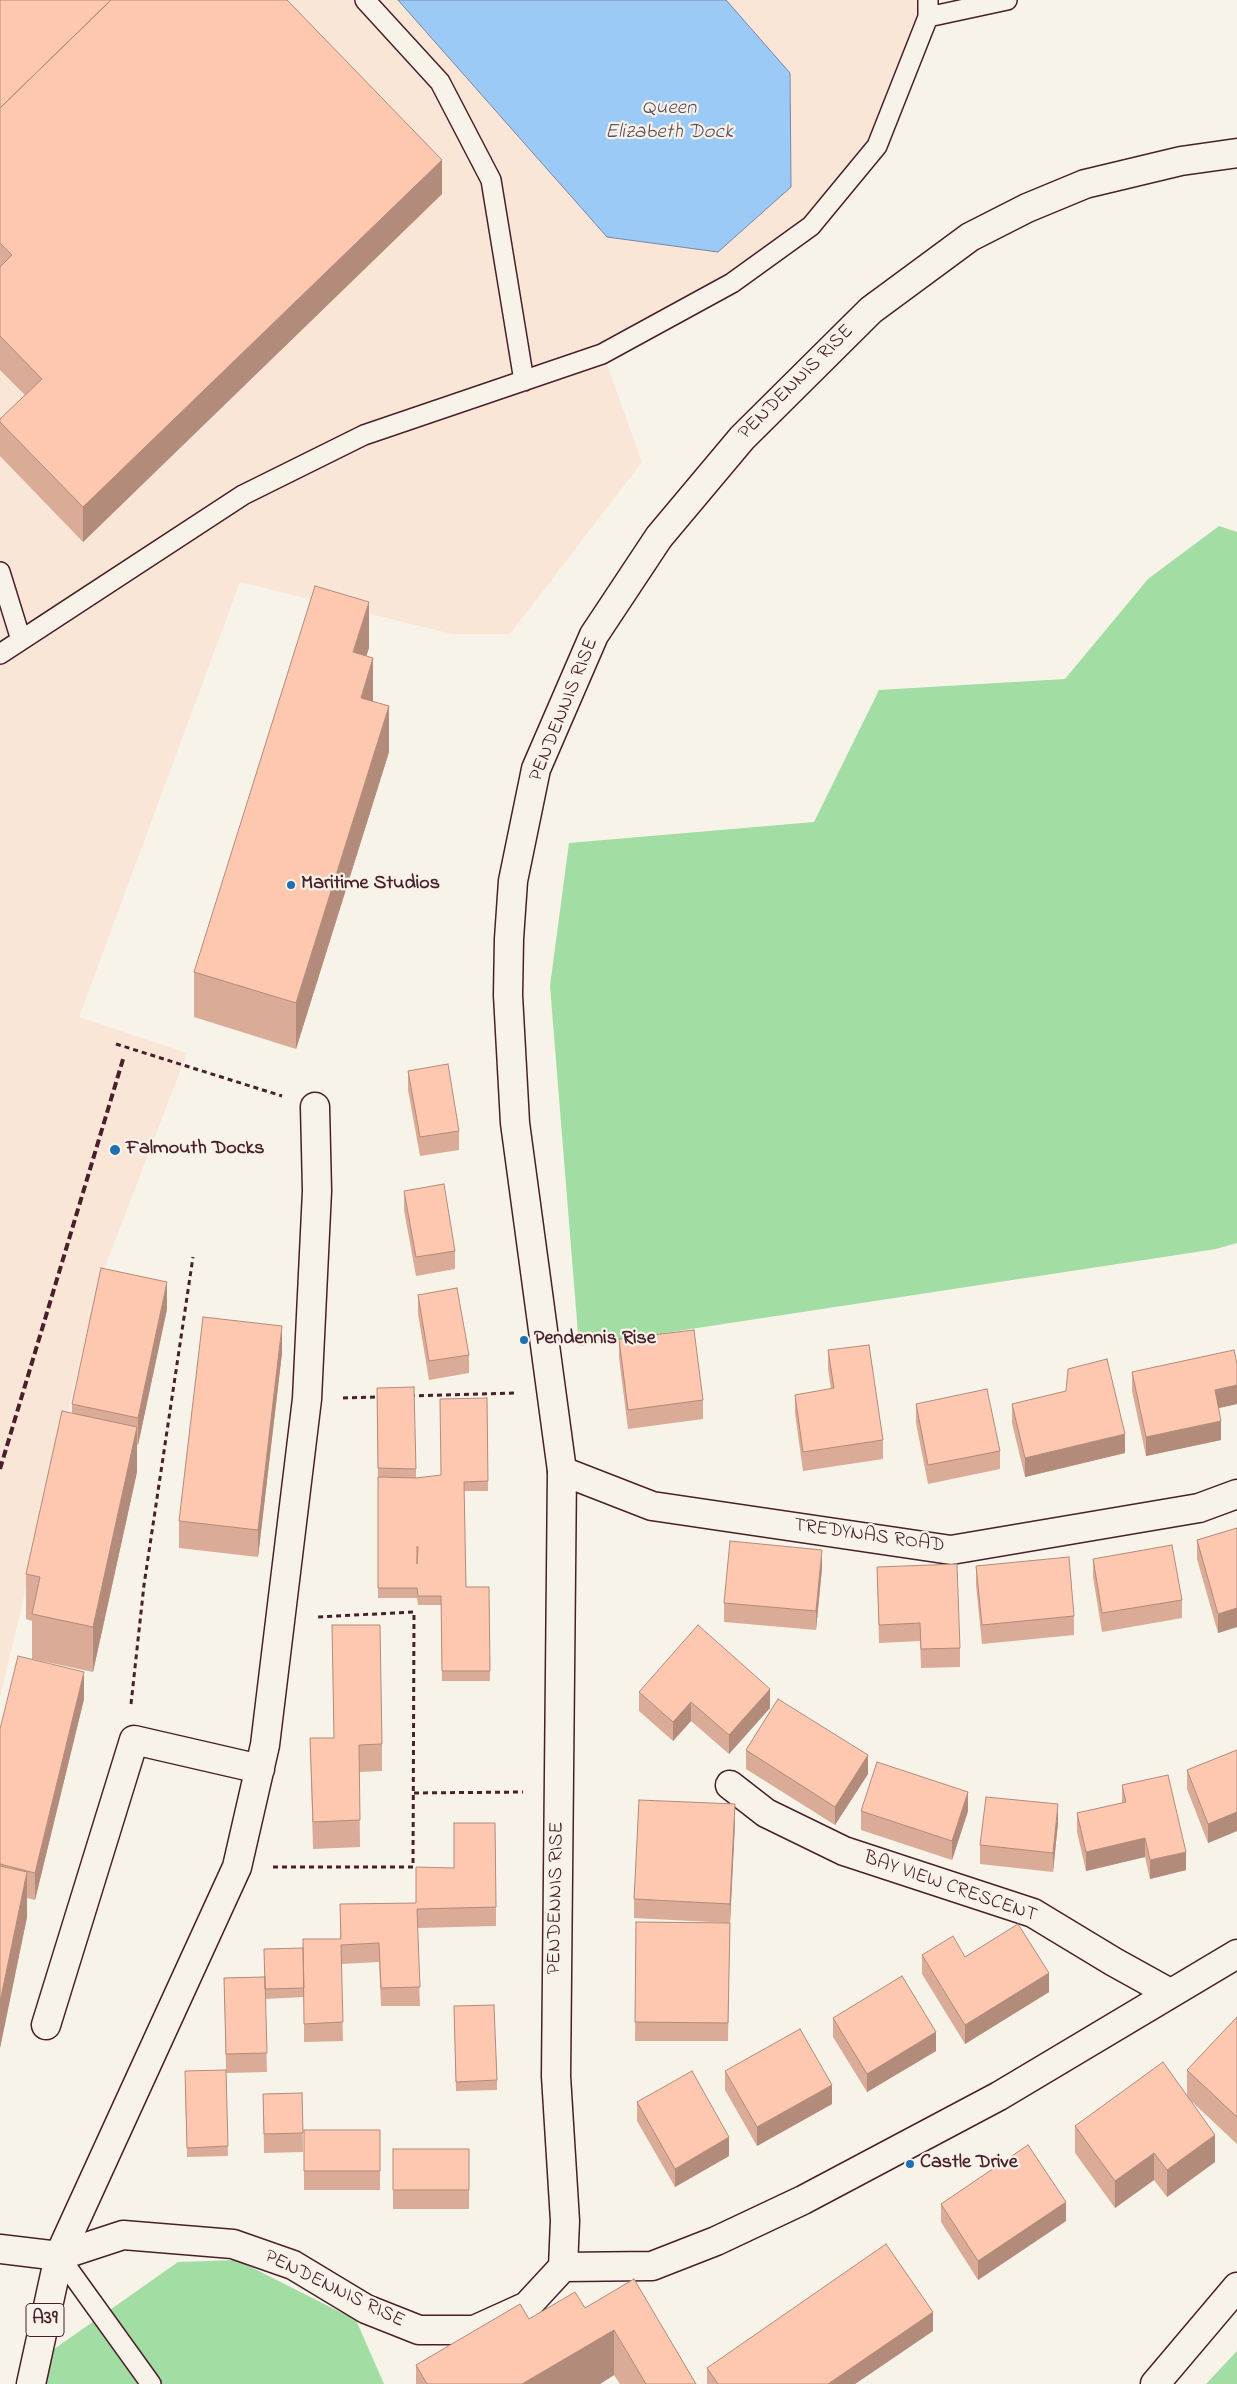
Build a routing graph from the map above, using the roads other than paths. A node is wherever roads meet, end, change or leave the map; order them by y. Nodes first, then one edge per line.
1 (364, 0) edge
2 (1007, 0) edge
3 (928, 9) edge
4 (1237, 154) edge
5 (524, 381) junction
6 (0, 572) edge
7 (21, 640) junction
8 (0, 654) edge
9 (316, 1107) road end
10 (562, 1471) junction
11 (1237, 1494) edge
12 (260, 1769) junction
13 (730, 1784) dead end
14 (1237, 1954) edge
15 (1170, 1993) junction
16 (46, 2025) dead end
17 (0, 2249) edge
18 (59, 2256) junction
19 (563, 2268) junction
20 (1237, 2287) edge
21 (31, 2384) edge
22 (151, 2384) edge
23 (1155, 2384) edge

1 - 5 lane
2 - 3 lane
3 - 5 lane
4 - 10 street, PENDENNIS RISE
5 - 7 lane
6 - 7 lane
7 - 8 lane
9 - 12 street
10 - 11 street, TREDYNAS ROAD
10 - 19 street, PENDENNIS RISE
12 - 16 street
12 - 18 street
13 - 15 street, BAY VIEW CRESCENT
14 - 15 street
15 - 19 street
17 - 18 street
18 - 19 street, PENDENNIS RISE
18 - 21 street, A39
18 - 22 lane
20 - 23 street

